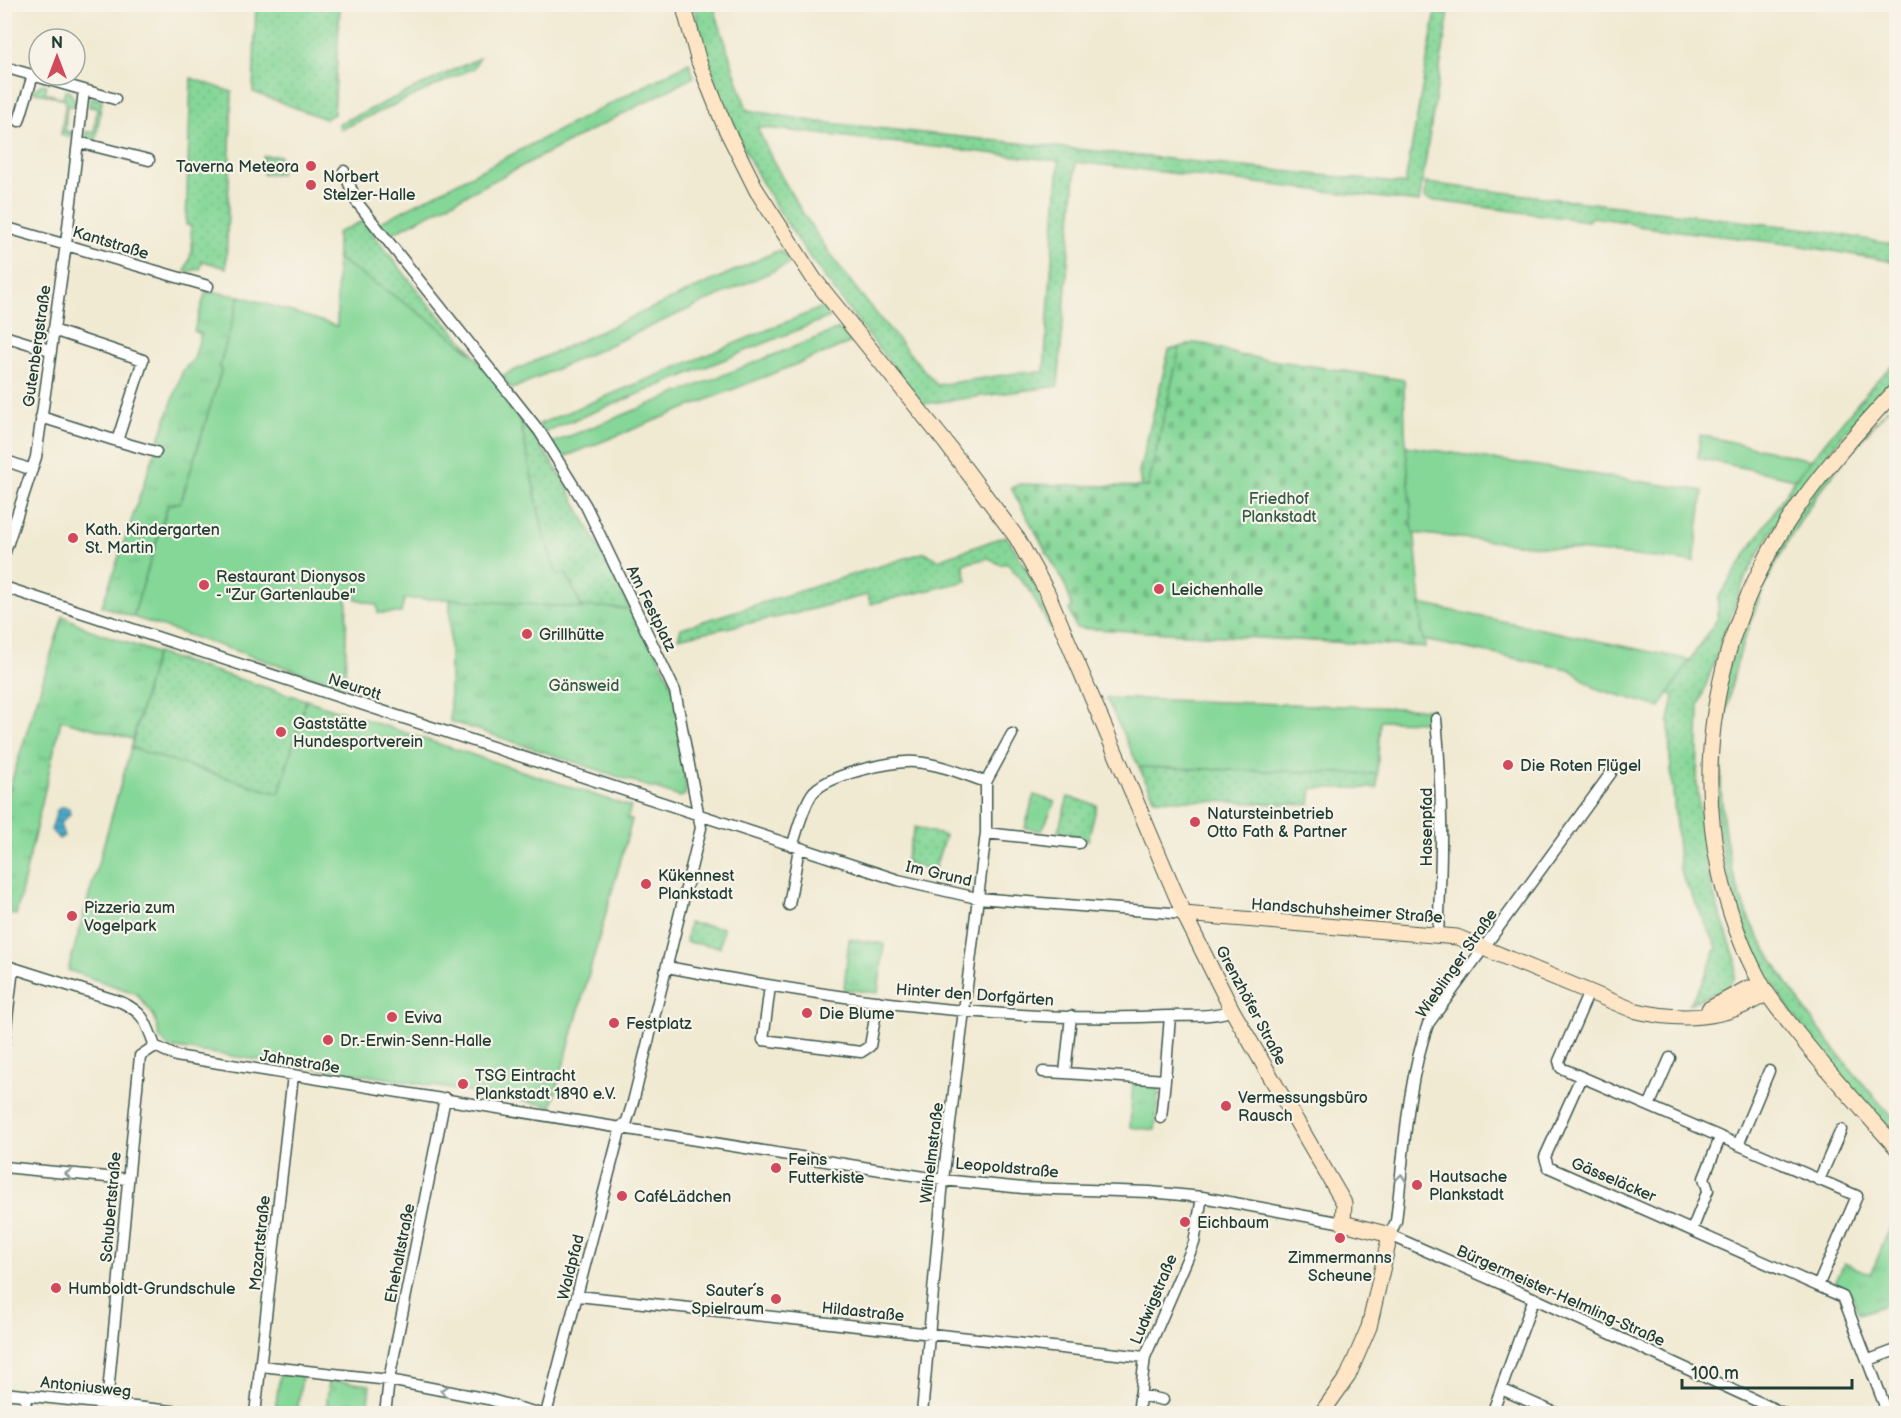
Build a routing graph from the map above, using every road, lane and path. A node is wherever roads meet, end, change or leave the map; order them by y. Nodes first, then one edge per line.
1 (683, 4) edge
2 (4, 66) edge
3 (27, 73) edge
4 (29, 87) edge
5 (74, 87) edge
6 (84, 90) junction
7 (115, 99) dead end
8 (19, 121) dead end
9 (78, 142) junction
10 (149, 160) dead end
11 (344, 171) dead end
12 (4, 227) edge
13 (66, 244) junction
14 (208, 286) dead end
15 (53, 330) junction
16 (4, 336) edge
17 (50, 350) junction
18 (1896, 390) edge
19 (41, 417) junction
20 (117, 441) junction
21 (156, 452) dead end
22 (4, 460) edge
23 (33, 470) junction
24 (4, 555) edge
25 (4, 587) edge
26 (1436, 719) dead end
27 (1012, 734) dead end
28 (1611, 773) dead end
29 (986, 782) junction
30 (697, 813) junction
31 (986, 833) junction
32 (1079, 843) dead end
33 (796, 847) junction
34 (977, 898) junction
35 (789, 905) dead end
36 (1184, 914) junction
37 (1438, 934) junction
38 (1484, 947) junction
39 (1747, 954) junction
40 (9, 967) edge
41 (667, 967) junction
42 (770, 986) junction
43 (1765, 990) junction
44 (1589, 992) junction
45 (1738, 994) junction
46 (878, 1001) junction
47 (1232, 1010) junction
48 (964, 1011) junction
49 (1071, 1016) junction
50 (1170, 1016) junction
51 (1672, 1018) junction
52 (4, 1044) edge
53 (155, 1046) junction
54 (1670, 1058) dead end
55 (1769, 1071) dead end
56 (1043, 1072) dead end
57 (1065, 1073) junction
58 (293, 1075) junction
59 (1581, 1077) junction
60 (1165, 1080) junction
61 (445, 1098) junction
62 (1649, 1106) junction
63 (1161, 1118) dead end
64 (621, 1127) junction
65 (1841, 1130) dead end
66 (1720, 1138) junction
67 (1738, 1145) junction
68 (1896, 1147) edge
69 (4, 1167) edge
70 (127, 1179) junction
71 (942, 1180) junction
72 (1819, 1180) junction
73 (1202, 1197) junction
74 (1343, 1223) junction
75 (1692, 1230) junction
76 (1390, 1235) junction
77 (1818, 1286) junction
78 (578, 1296) junction
79 (1534, 1298) junction
80 (927, 1332) junction
81 (1896, 1350) edge
82 (1145, 1357) junction
83 (1869, 1360) junction
84 (261, 1366) junction
85 (389, 1380) junction
86 (1502, 1389) junction
87 (5, 1393) edge
88 (26, 1395) junction
89 (1140, 1395) junction
90 (1163, 1400) dead end
91 (107, 1408) edge
92 (24, 1413) edge
93 (200, 1413) edge
94 (255, 1413) edge
95 (384, 1413) edge
96 (544, 1413) edge
97 (922, 1413) edge
98 (1138, 1413) edge
99 (1321, 1413) edge
100 (1492, 1413) edge
101 (1558, 1413) edge
102 (1785, 1413) edge
103 (1888, 1413) edge

1 - 36 street, Grenzhöfer Straße
2 - 3 street
4 - 8 street
5 - 6 street
6 - 7 street
6 - 9 street, Gutenbergstraße
9 - 10 street
9 - 13 street, Gutenbergstraße
11 - 30 street, Am Festplatz
12 - 13 street, Kantstraße
13 - 14 street, Kantstraße
13 - 15 street, Gutenbergstraße
15 - 17 street, Gutenbergstraße
15 - 20 street
16 - 17 street
17 - 19 street, Gutenbergstraße
18 - 39 street
19 - 20 street
19 - 23 street, Gutenbergstraße
20 - 21 street
22 - 23 street
23 - 24 street, Gutenbergstraße
25 - 30 street, Neurott
26 - 37 street, Hasenpfad
27 - 29 street
28 - 38 street, Wieblinger Straße
29 - 31 street, Wilhelmstraße
29 - 33 street
30 - 33 street, Im Grund
30 - 41 street, Am Festplatz
31 - 32 street
31 - 34 street, Wilhelmstraße
33 - 34 street, Im Grund
33 - 35 street
34 - 36 street, Im Grund
34 - 48 street, Wilhelmstraße
36 - 37 street, Handschuhsheimer Straße
36 - 47 street, Grenzhöfer Straße
37 - 38 street, Handschuhsheimer Straße
38 - 44 street, Handschuhsheimer Straße
76 -> 38 street, Wieblinger Straße
39 - 43 street
39 - 45 street
40 - 52 street
40 - 53 street
41 - 42 street, Hinter den Dorfgärten
41 - 64 street, Am Festplatz
42 - 46 street, Hinter den Dorfgärten
42 - 46 street, Hinter den Dorfgärten
43 - 45 street, Handschuhsheimer Straße
43 - 51 street, Handschuhsheimer Straße
43 - 68 street
44 - 51 street, Handschuhsheimer Straße
44 - 59 street
45 - 51 street, Handschuhsheimer Straße
46 - 48 street, Hinter den Dorfgärten
47 - 50 street, Hinter den Dorfgärten
47 - 74 street, Grenzhöfer Straße
48 - 49 street, Hinter den Dorfgärten
48 - 71 street, Wilhelmstraße
49 - 50 street, Hinter den Dorfgärten
49 - 57 street, Hinter den Dorfgärten
50 - 60 street
53 - 58 street, Jahnstraße
53 - 70 street, Schubertstraße
54 - 62 street
55 - 67 street
56 - 57 street
57 - 60 street
58 - 61 street, Jahnstraße
58 - 84 street, Mozartstraße
59 - 62 street
59 - 75 street, Gässeläcker
60 - 63 street
61 - 64 street, Jahnstraße
61 - 85 street, Ehehaltstraße
62 - 66 street
64 - 71 street, Leopoldstraße
64 - 78 street, Waldpfad
65 - 72 street
66 - 67 street
66 - 75 street
67 - 72 street
70 -> 69 street
70 - 91 street, Schubertstraße
71 - 73 street, Leopoldstraße
71 - 80 street, Wilhelmstraße
72 - 77 street
73 - 74 street, Leopoldstraße
73 - 82 street, Ludwigstraße
74 - 76 street, Leopoldstraße
75 - 77 street, Gässeläcker
76 - 79 street, Bürgermeister-Helmling-Straße
76 - 99 street
77 - 83 street, Gässeläcker
78 - 80 street, Hildastraße
78 - 96 street, Waldpfad
79 - 86 street
79 - 102 street, Bürgermeister-Helmling-Straße
80 - 82 street, Hildastraße
80 - 97 street, Wilhelmstraße
81 - 83 street
82 - 89 street, Ludwigstraße
83 - 103 street, Gässeläcker
84 - 85 street
84 - 94 street, Mozartstraße
85 - 95 street, Ehehaltstraße
96 -> 85 street, Waldpfad
86 - 100 street
86 - 101 street
87 - 88 street, Antoniusweg
88 - 91 street, Antoniusweg
88 - 92 street
89 - 90 street
89 - 98 street, Ludwigstraße
91 - 93 street, Antoniusweg

